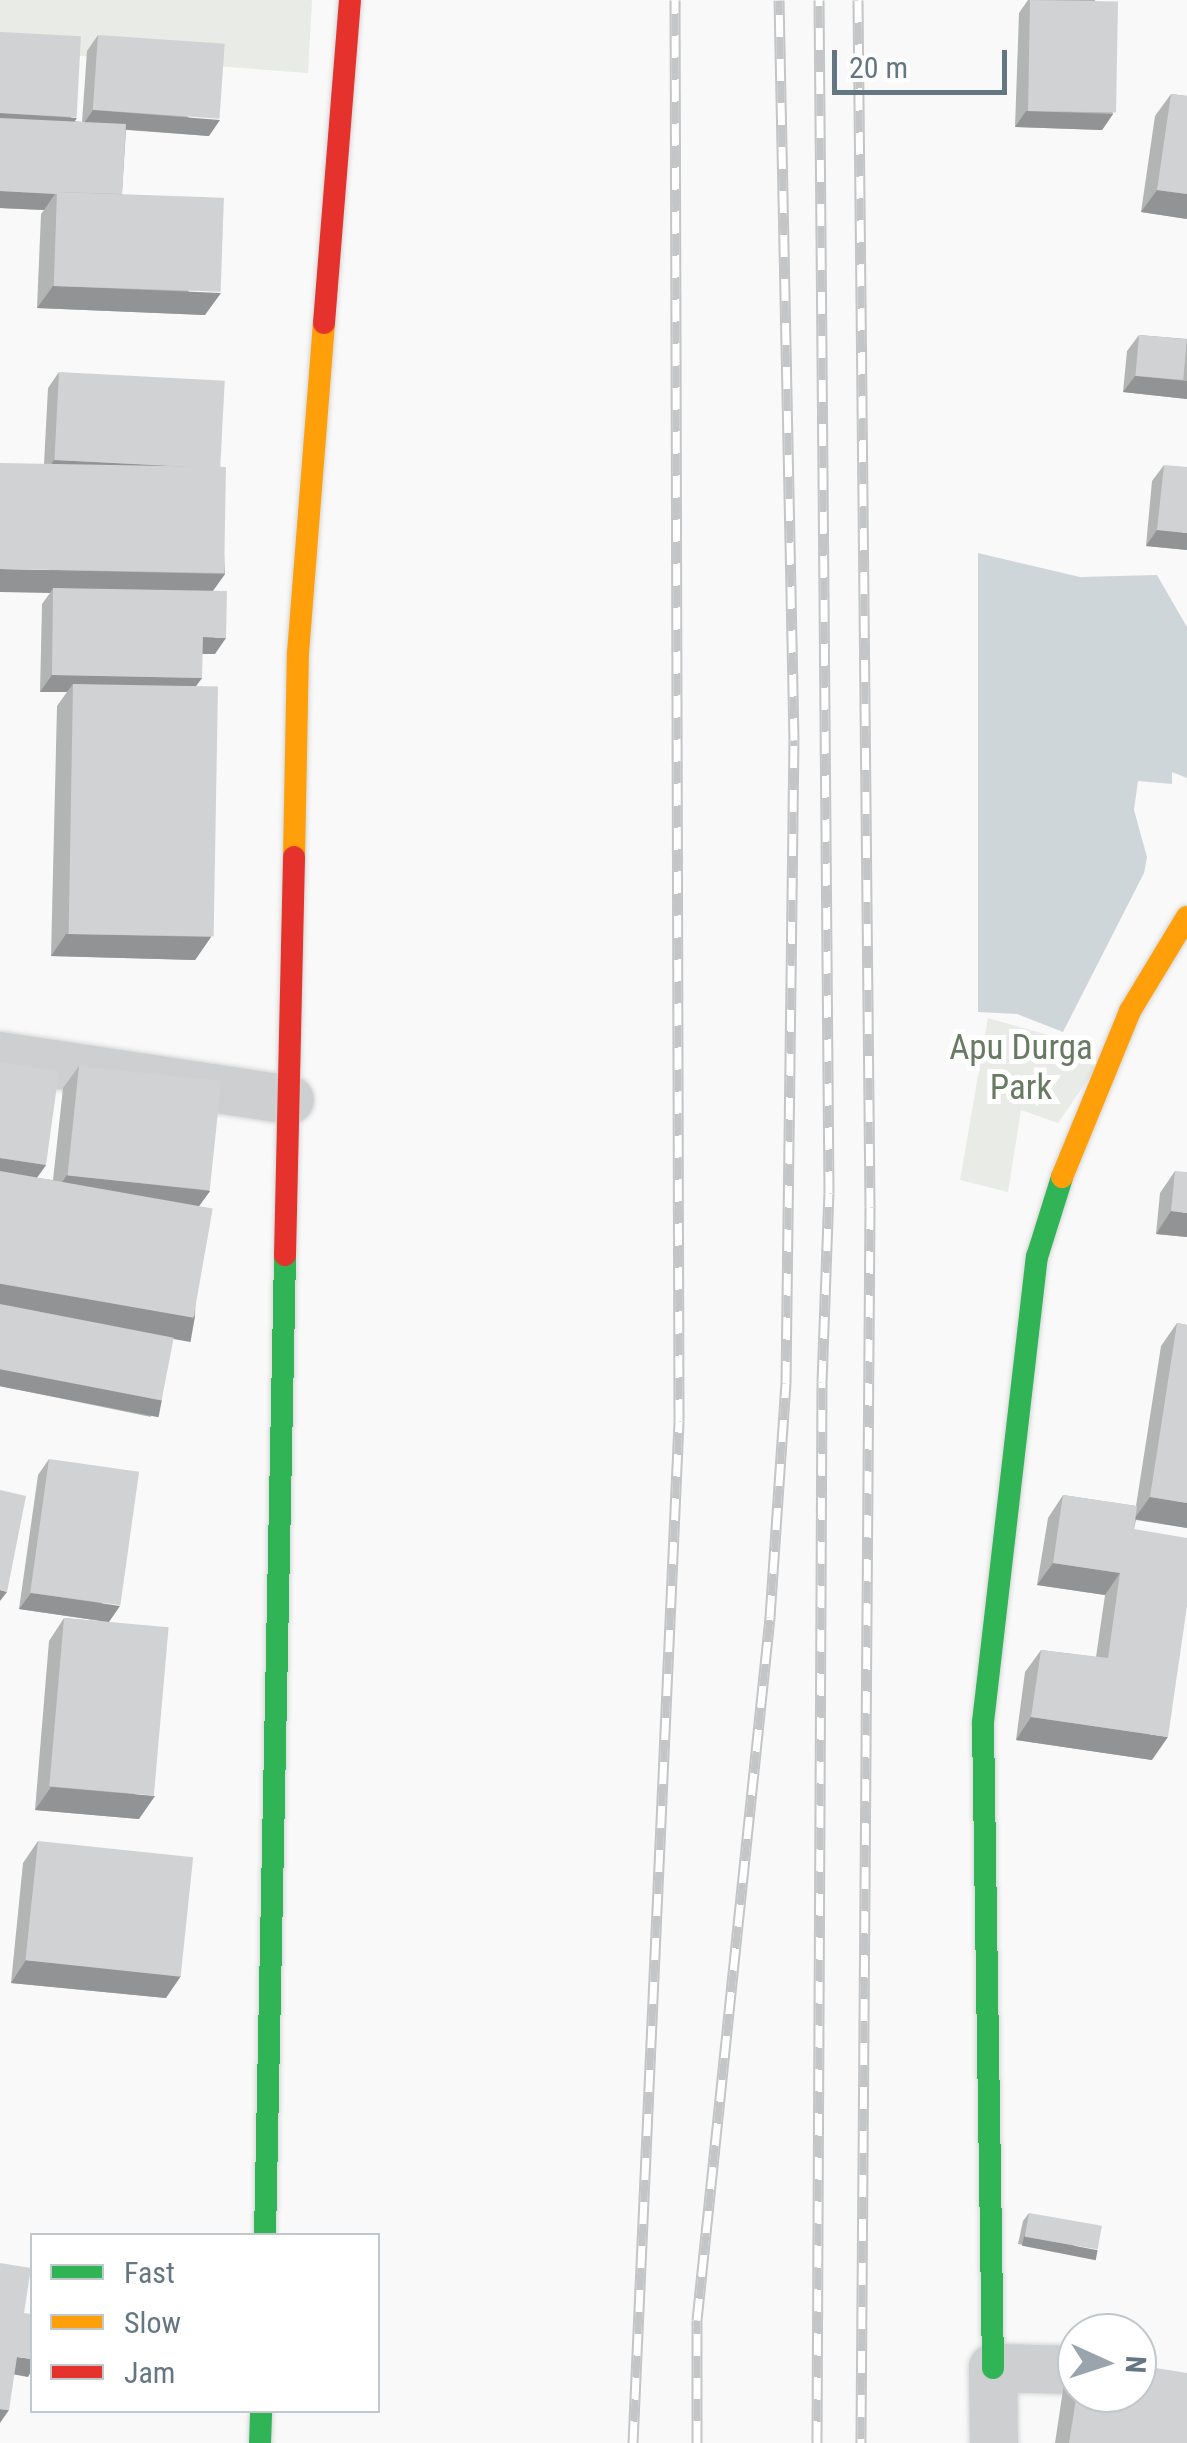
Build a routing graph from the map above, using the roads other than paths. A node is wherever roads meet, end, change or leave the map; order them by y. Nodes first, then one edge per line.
1 (350, 0) edge
2 (1187, 917) edge
3 (0, 1056) edge
4 (290, 1100) junction
5 (264, 2233) edge
6 (992, 2368) junction
7 (1057, 2370) edge
8 (260, 2413) edge
9 (260, 2443) edge
10 (994, 2443) edge

1 - 4 main road
2 - 6 main road
3 - 4 street
4 - 5 main road
6 - 7 street
6 - 10 street
8 - 9 main road

